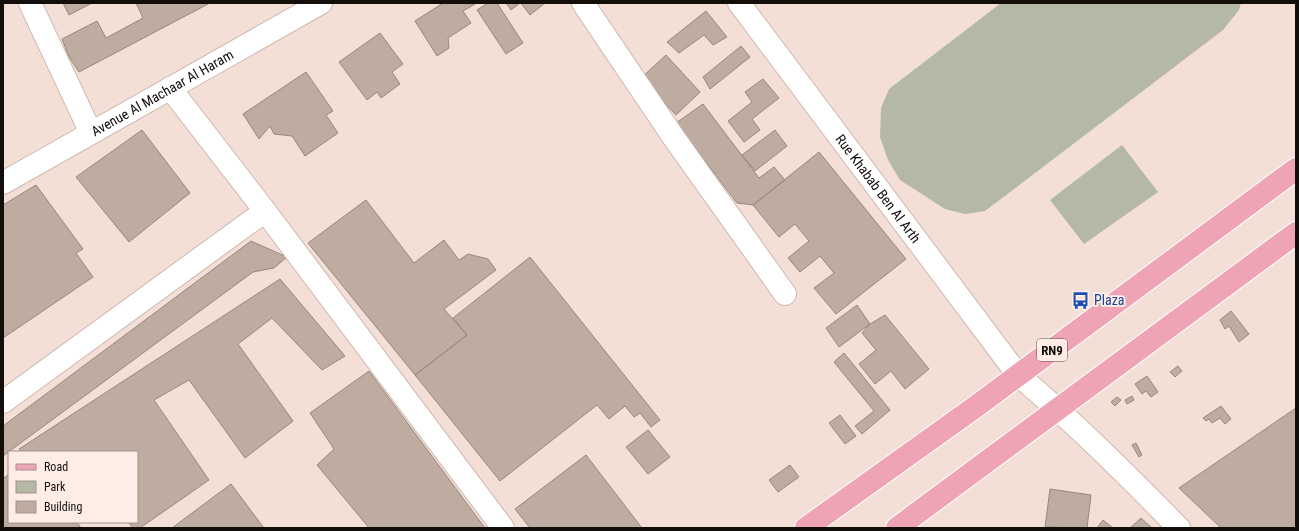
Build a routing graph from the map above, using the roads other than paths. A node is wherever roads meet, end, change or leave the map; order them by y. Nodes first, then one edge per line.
1 (30, 3) edge
2 (322, 3) edge
3 (583, 3) edge
4 (739, 3) edge
5 (170, 88) junction
6 (91, 133) junction
7 (1296, 169) edge
8 (3, 183) edge
9 (265, 211) junction
10 (1296, 234) edge
11 (785, 294) dead end
12 (1018, 375) junction
13 (3, 402) edge
14 (1058, 408) junction
15 (503, 528) edge
16 (806, 528) edge
17 (897, 528) edge
18 (1179, 528) edge

1 - 6 street
2 - 5 street, Avenue Al Machaar Al Haram
3 - 11 street
4 - 12 street, Rue Khabab Ben Al Arth
5 - 6 street, Avenue Al Machaar Al Haram
5 - 9 street
6 - 8 street, Avenue Al Machaar Al Haram
7 - 12 main road, RN9
9 - 13 street
9 - 15 street
10 - 14 main road
12 - 14 street, Rue Khabab Ben Al Arth
12 - 16 main road, RN9
14 - 17 main road
14 - 18 street, Rue Khabab Ben Al Arth

